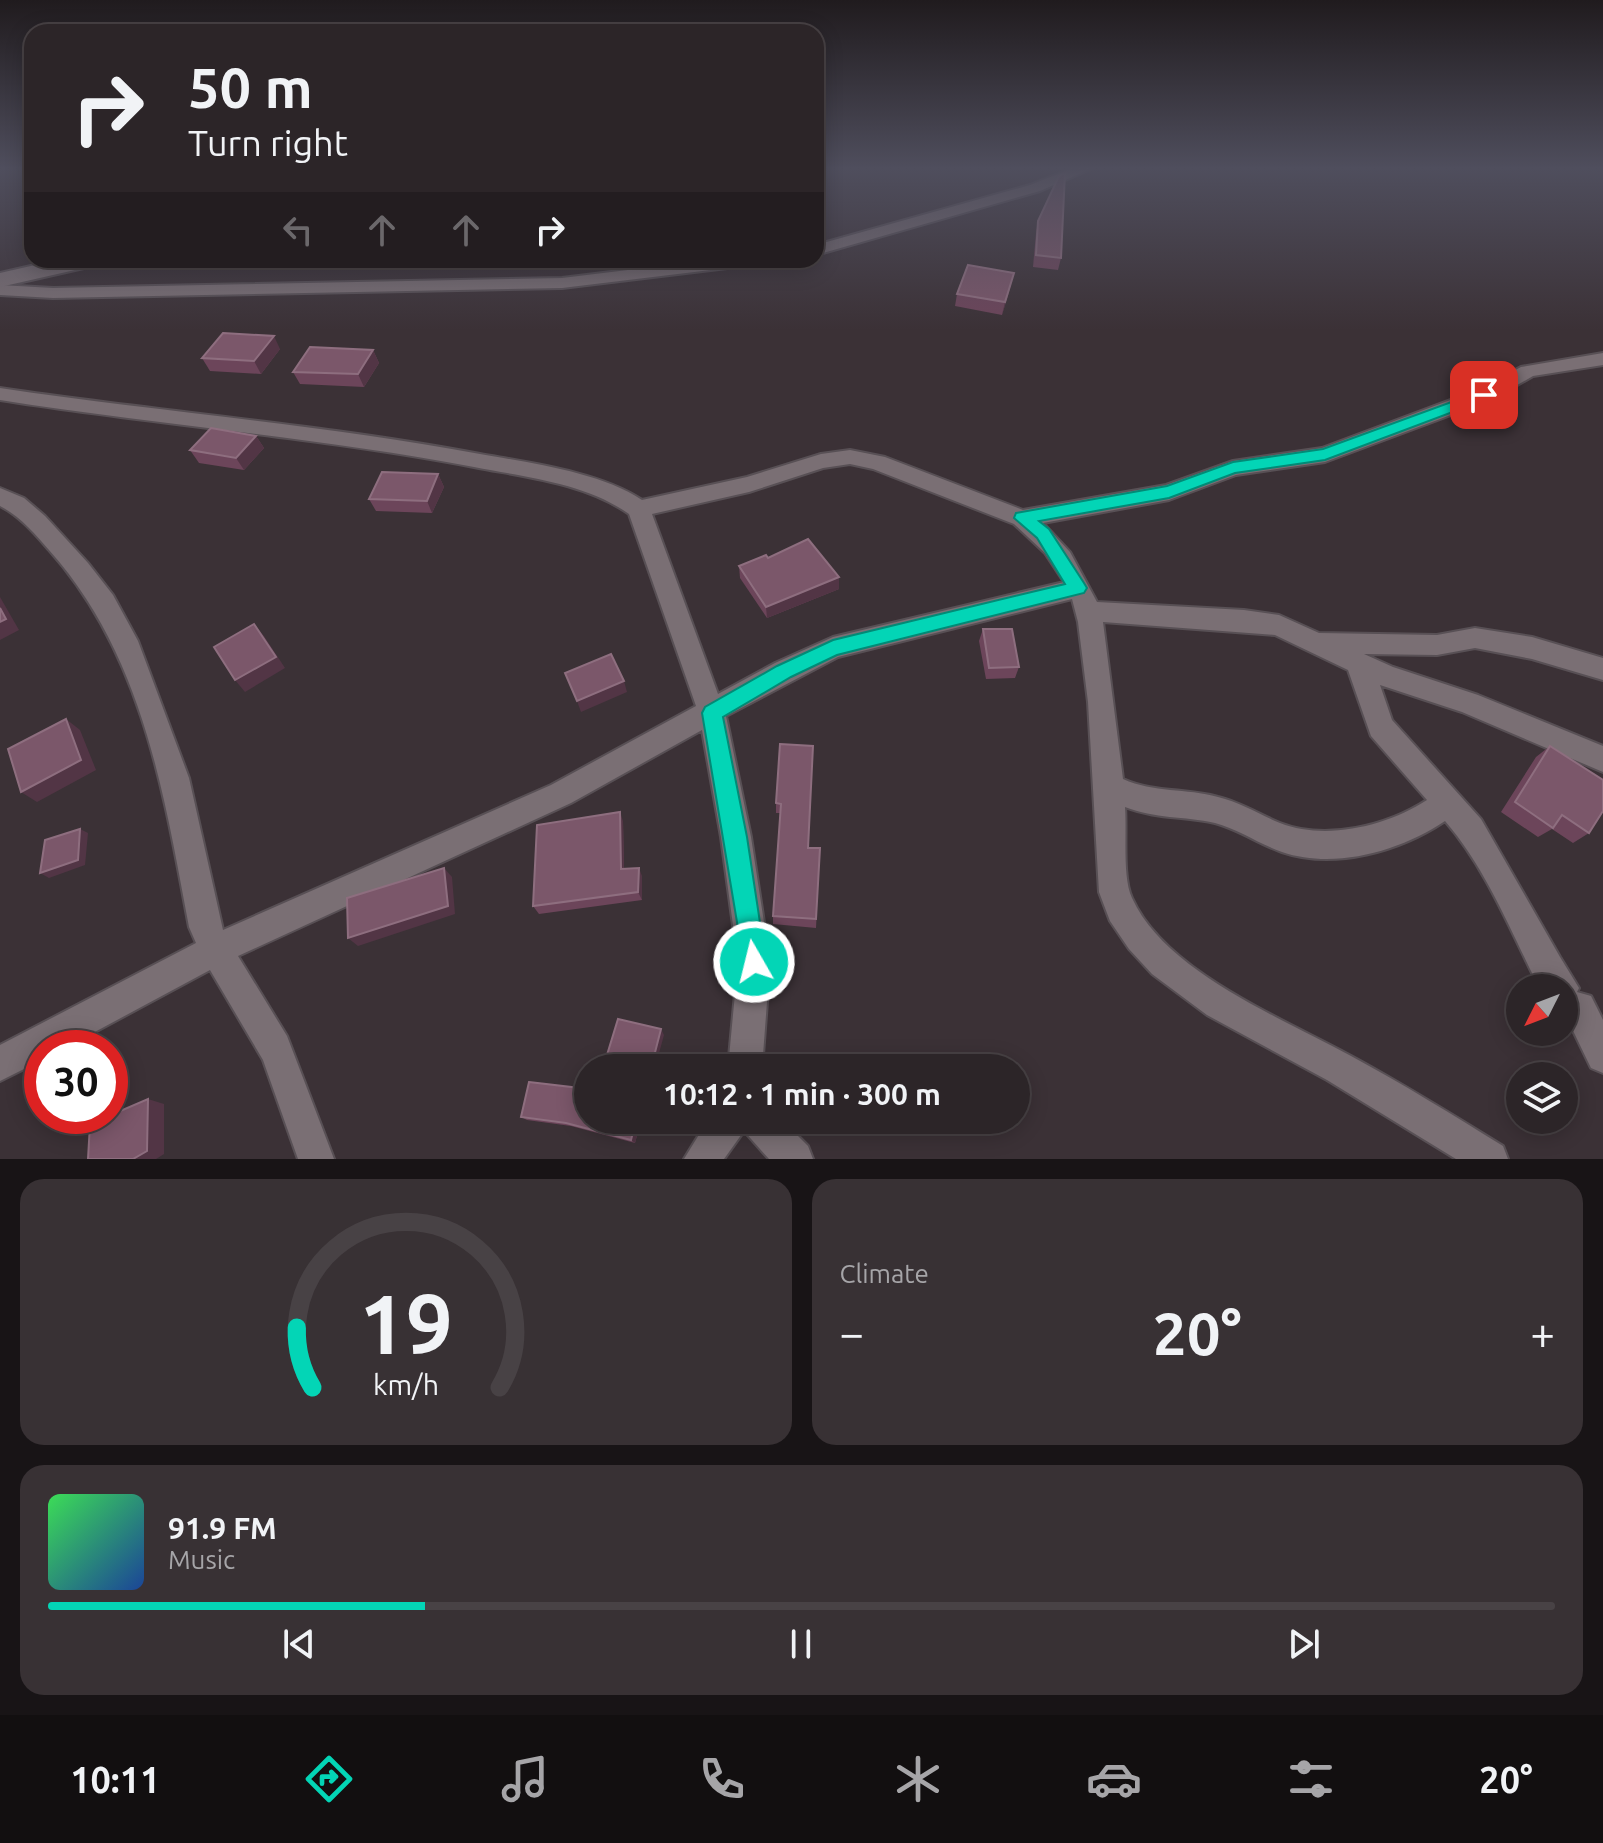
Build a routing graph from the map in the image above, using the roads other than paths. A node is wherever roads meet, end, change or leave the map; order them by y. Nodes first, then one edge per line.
1 (915, 222) edge
2 (824, 248) edge
3 (53, 268) edge
4 (686, 268) edge
5 (0, 280) edge
6 (0, 290) edge
7 (1603, 359) edge
8 (0, 394) edge
9 (0, 496) edge
10 (639, 509) junction
11 (1022, 518) junction
12 (1083, 599) junction
13 (1319, 642) junction
14 (1359, 663) junction
15 (1603, 669) edge
16 (712, 713) junction
17 (1603, 759) edge
18 (1109, 787) junction
19 (1448, 802) junction
20 (215, 950) junction
21 (1552, 974) edge
22 (1578, 1004) edge
23 (746, 1054) edge
24 (1603, 1056) edge
25 (0, 1064) edge
26 (720, 1134) edge
27 (771, 1134) edge
28 (316, 1159) edge
29 (702, 1159) edge
30 (795, 1159) edge
31 (1490, 1159) edge

1 - 2 street
3 - 5 street
4 - 6 street
7 - 11 street
8 - 10 street
9 - 20 street
10 - 11 street
10 - 16 street
11 - 12 street
12 - 13 street
12 - 16 street
12 - 18 street
13 - 14 street
13 - 15 street
14 - 17 street
14 - 19 street
16 - 20 street
16 - 23 street
18 - 19 street
18 - 31 street
19 - 21 street
20 - 25 street
20 - 28 street
22 - 24 street
26 - 29 street
27 - 30 street

